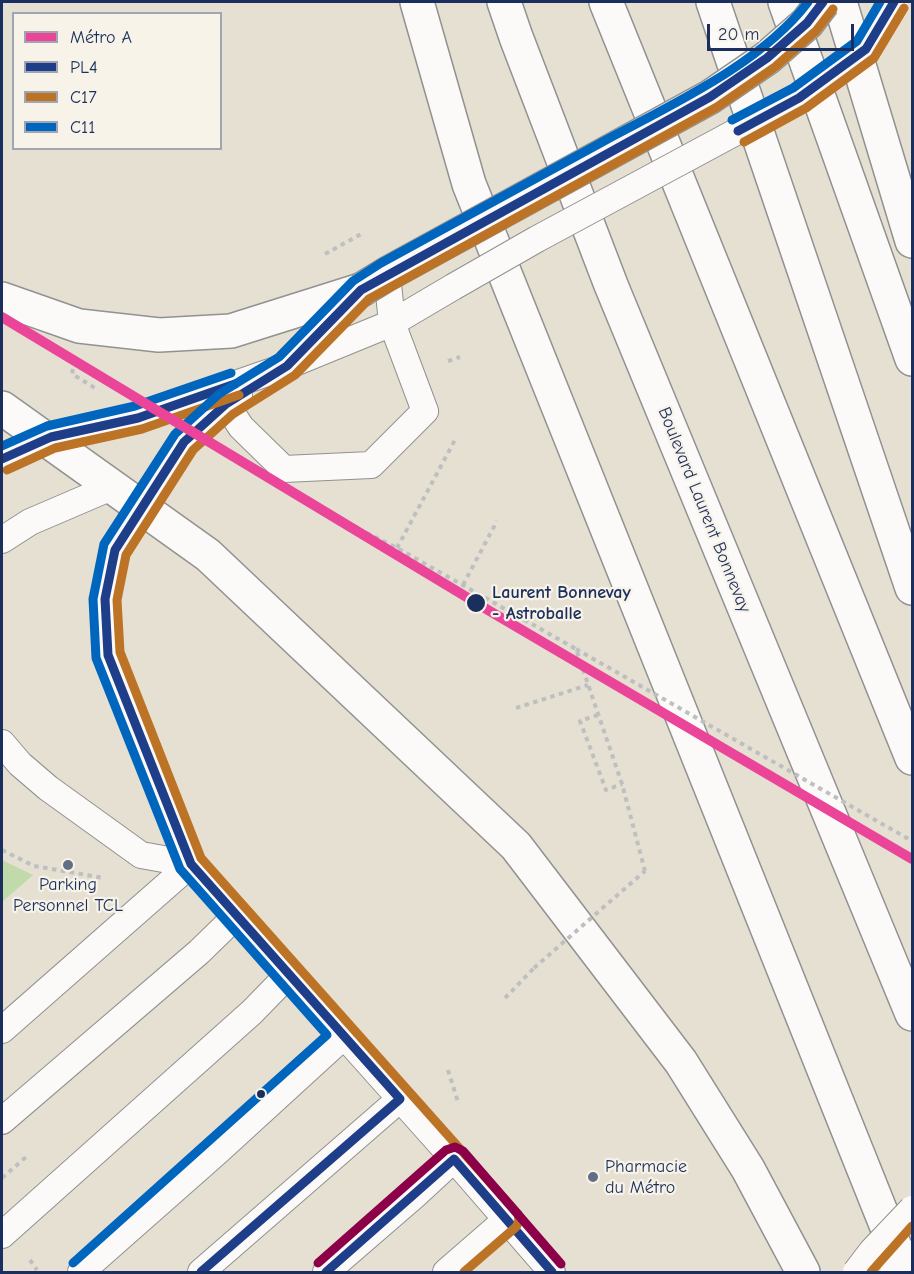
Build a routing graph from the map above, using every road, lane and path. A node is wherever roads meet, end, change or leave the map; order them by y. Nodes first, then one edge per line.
1 (417, 2) edge
2 (504, 2) edge
3 (606, 2) edge
4 (713, 2) edge
5 (785, 2) edge
6 (823, 2) edge
7 (840, 2) edge
8 (894, 2) edge
9 (912, 241) edge
10 (374, 282) junction
11 (2, 299) edge
12 (392, 322) junction
13 (912, 359) edge
14 (287, 366) junction
15 (226, 404) junction
16 (2, 408) edge
17 (460, 430) dead end
18 (2, 459) edge
19 (114, 486) junction
20 (497, 521) dead end
21 (2, 540) edge
22 (463, 585) junction
23 (912, 588) edge
24 (576, 649) junction
25 (588, 685) junction
26 (516, 708) dead end
27 (598, 715) junction
28 (2, 743) edge
29 (912, 758) edge
30 (622, 784) junction
31 (912, 841) edge
32 (191, 864) junction
33 (237, 915) junction
34 (289, 974) junction
35 (505, 998) dead end
36 (912, 1014) edge
37 (2, 1030) edge
38 (344, 1036) junction
39 (400, 1099) junction
40 (2, 1121) edge
41 (454, 1159) junction
42 (912, 1209) edge
43 (507, 1219) junction
44 (2, 1235) edge
45 (912, 1257) edge
46 (81, 1272) edge
47 (201, 1272) edge
48 (326, 1272) edge
49 (446, 1272) edge
50 (552, 1272) edge
51 (803, 1272) edge
52 (856, 1272) edge
53 (897, 1272) edge
54 (905, 1272) edge

1 - 54 main road
2 - 36 main road, Boulevard Laurent Bonnevay
3 - 29 main road
4 - 23 main road
5 - 13 main road
6 - 10 main road, bridge
7 - 9 main road
8 - 12 lane, bridge
10 - 11 main road
10 - 12 lane
10 - 14 lane
12 - 14 lane
12 - 15 lane
14 - 15 lane
14 - 18 lane, bridge
15 - 32 lane, bridge
16 - 19 main road
17 - 22 path
19 - 21 lane
19 - 51 main road
20 - 22 path
22 - 24 path
24 - 25 path
24 - 31 path, bridge
25 - 26 path
25 - 27 path
27 - 30 path
27 - 30 path
28 - 32 lane
30 - 35 path, bridge
32 - 33 lane
32 - 37 lane
33 - 34 lane
33 - 40 lane
34 - 38 lane
34 - 44 lane
38 - 39 lane
38 - 46 lane
39 - 41 lane
39 - 47 lane
41 - 43 lane
41 - 48 lane
42 - 52 lane, bridge
43 - 49 lane
43 - 50 lane
45 - 53 main road, bridge

